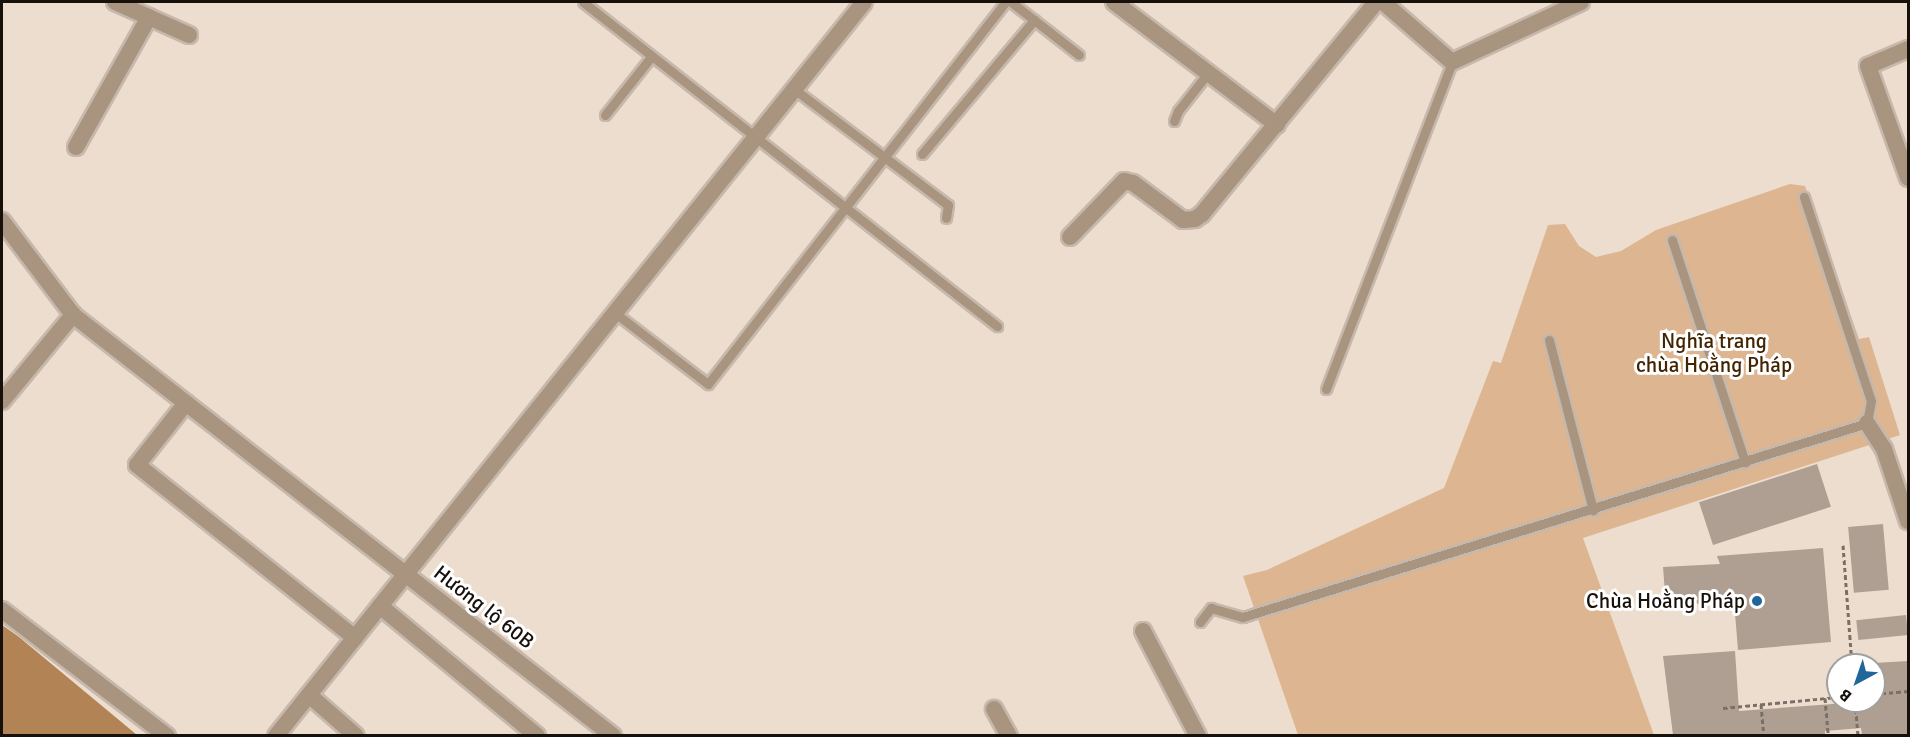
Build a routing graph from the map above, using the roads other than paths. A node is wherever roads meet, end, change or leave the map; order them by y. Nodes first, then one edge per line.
1 (115, 2) edge
2 (583, 2) edge
3 (864, 2) edge
4 (1005, 2) edge
5 (1011, 2) edge
6 (1114, 2) edge
7 (1376, 2) edge
8 (1383, 2) edge
9 (1581, 2) edge
10 (148, 17) junction
11 (1034, 20) junction
12 (189, 35) dead end
13 (1908, 49) edge
14 (1079, 56) dead end
15 (651, 57) junction
16 (1452, 62) junction
17 (1208, 73) junction
18 (794, 89) junction
19 (604, 115) dead end
20 (1174, 121) dead end
21 (1277, 125) junction
22 (756, 137) junction
23 (76, 147) dead end
24 (922, 154) dead end
25 (884, 156) junction
26 (1908, 178) edge
27 (1804, 197) dead end
28 (844, 207) junction
29 (946, 218) dead end
30 (2, 221) edge
31 (1070, 237) dead end
32 (1672, 240) dead end
33 (615, 313) junction
34 (73, 315) junction
35 (997, 326) dead end
36 (1550, 340) dead end
37 (1326, 389) dead end
38 (2, 401) edge
39 (186, 403) junction
40 (1867, 423) junction
41 (1745, 462) junction
42 (1593, 510) junction
43 (1908, 521) edge
44 (406, 575) junction
45 (380, 606) junction
46 (2, 610) edge
47 (1200, 622) dead end
48 (1143, 631) dead end
49 (355, 638) junction
50 (309, 695) junction
51 (994, 709) dead end
52 (167, 735) edge
53 (276, 735) edge
54 (356, 735) edge
55 (537, 735) edge
56 (613, 735) edge
57 (1009, 735) edge
58 (1198, 735) edge

1 - 10 street
2 - 15 lane
3 - 18 street
4 - 25 lane
5 - 11 lane
6 - 17 street
7 - 21 street
8 - 16 street
9 - 16 street
10 - 12 street
10 - 23 street
11 - 14 lane
11 - 24 lane
13 - 26 street
15 - 19 lane
15 - 22 lane
16 - 37 lane
17 - 20 lane
17 - 21 street
18 - 22 street
18 - 25 lane
21 - 31 street
22 - 28 lane
22 - 33 street
25 - 28 lane
25 - 29 lane
27 - 40 lane
28 - 33 lane
28 - 35 lane
30 - 34 street
32 - 41 lane
33 - 44 street
34 - 38 street
34 - 39 street
36 - 42 lane
39 - 44 street
39 - 49 street
40 - 41 lane
40 - 43 street
41 - 42 lane
42 - 47 lane
44 - 45 street, Hương lộ 60B
44 - 56 street, Hương lộ 60B
45 - 49 street, Hương lộ 60B
45 - 55 street
46 - 52 street
48 - 58 street
49 - 50 street, Hương lộ 60B
50 - 53 street, Hương lộ 60B
50 - 54 street
51 - 57 street

